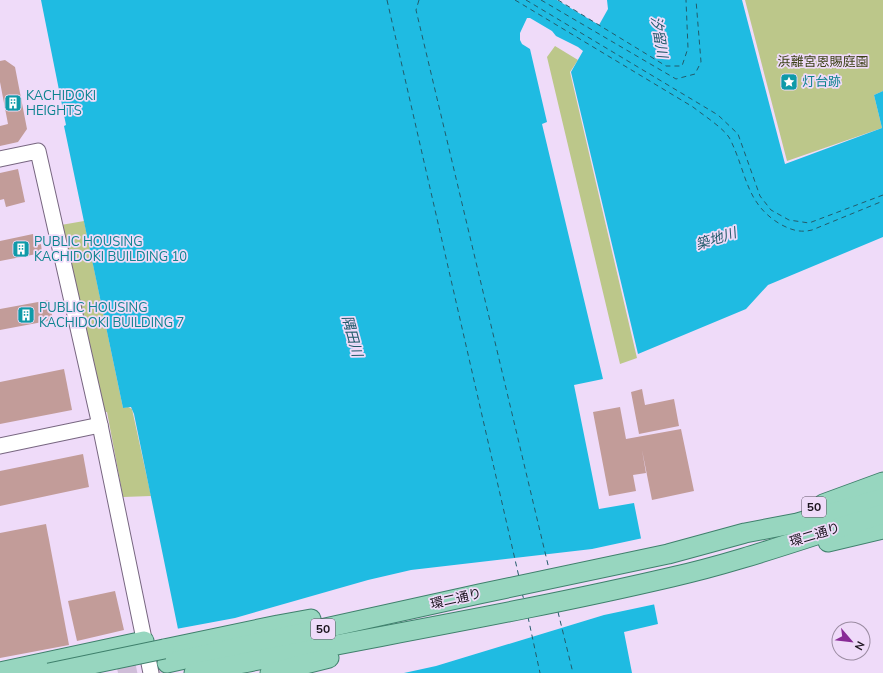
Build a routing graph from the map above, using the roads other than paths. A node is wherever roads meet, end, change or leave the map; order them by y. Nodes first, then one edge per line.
1 (0, 159) edge
2 (100, 425) junction
3 (0, 446) edge
4 (883, 482) edge
5 (883, 498) edge
6 (883, 514) edge
7 (883, 529) edge
8 (745, 533) junction
9 (747, 557) junction
10 (479, 594) junction
11 (483, 618) junction
12 (144, 641) junction
13 (167, 663) tunnel mouth
14 (0, 672) edge
15 (49, 673) edge
16 (151, 673) edge
17 (194, 673) edge
18 (270, 673) edge

1 - 2 street
2 - 3 street
2 - 12 street
4 - 8 main road, 環二通り / 50
5 - 8 main road, 環二通り
6 - 9 main road, 環二通り
7 - 9 main road, 環二通り / 50
8 - 10 main road, 環二通り / 50
9 - 11 main road, 環二通り / 50
10 - 13 main road, 環二通り / 50
10 - 15 main road, 50, bridge
11 - 17 main road, 環二通り / 50
11 - 18 main road, 50
12 - 14 main road
12 - 16 street

